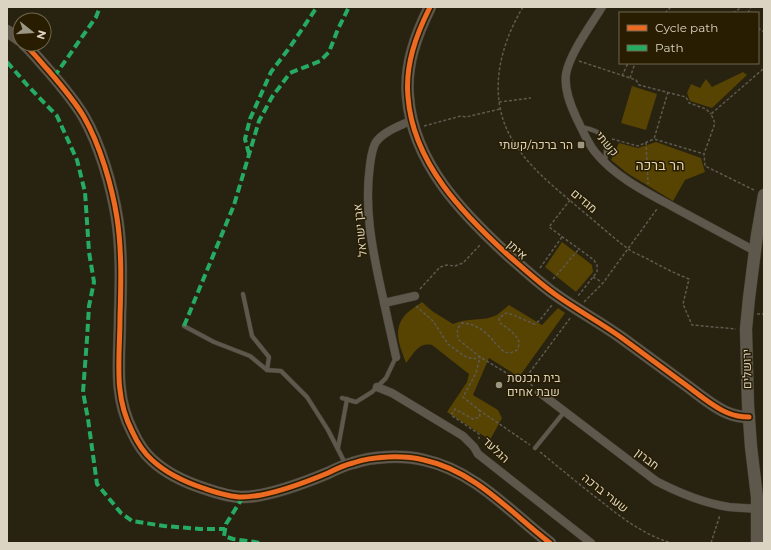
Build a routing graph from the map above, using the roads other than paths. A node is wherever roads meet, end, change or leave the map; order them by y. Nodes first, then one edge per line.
1 (430, 7) edge
2 (602, 7) edge
3 (32, 52) edge
4 (413, 125) junction
5 (581, 127) junction
6 (605, 162) junction
7 (761, 193) edge
8 (755, 251) junction
9 (243, 294) dead end
10 (411, 296) road end
11 (384, 303) junction
12 (184, 326) dead end
13 (396, 357) joint
14 (267, 370) junction
15 (377, 387) junction
16 (539, 392) road end
17 (565, 412) junction
18 (749, 417) junction
19 (338, 448) junction
20 (535, 448) road end
21 (346, 465) junction
22 (757, 509) junction
23 (550, 543) edge
24 (591, 543) edge
25 (758, 543) edge

1 - 4 street, איתן
2 - 5 street, קשתי
3 - 21 street
4 - 11 street, אבן ישראל
4 - 18 street, איתן
5 - 6 street, קשתי
5 - 6 lane
6 - 8 street, קשתי
7 - 8 street, ירושלים
8 - 18 street, ירושלים
9 - 14 lane
10 - 11 street
11 - 13 street, אבן ישראל
12 - 14 lane
13 - 15 lane
14 - 19 lane
15 - 19 lane
15 - 24 street, הגלעד
16 - 17 street, חברון
17 - 20 lane
17 - 22 street, חברון
18 - 22 street, ירושלים
19 - 21 lane
21 - 23 street
22 - 25 street, ירושלים

